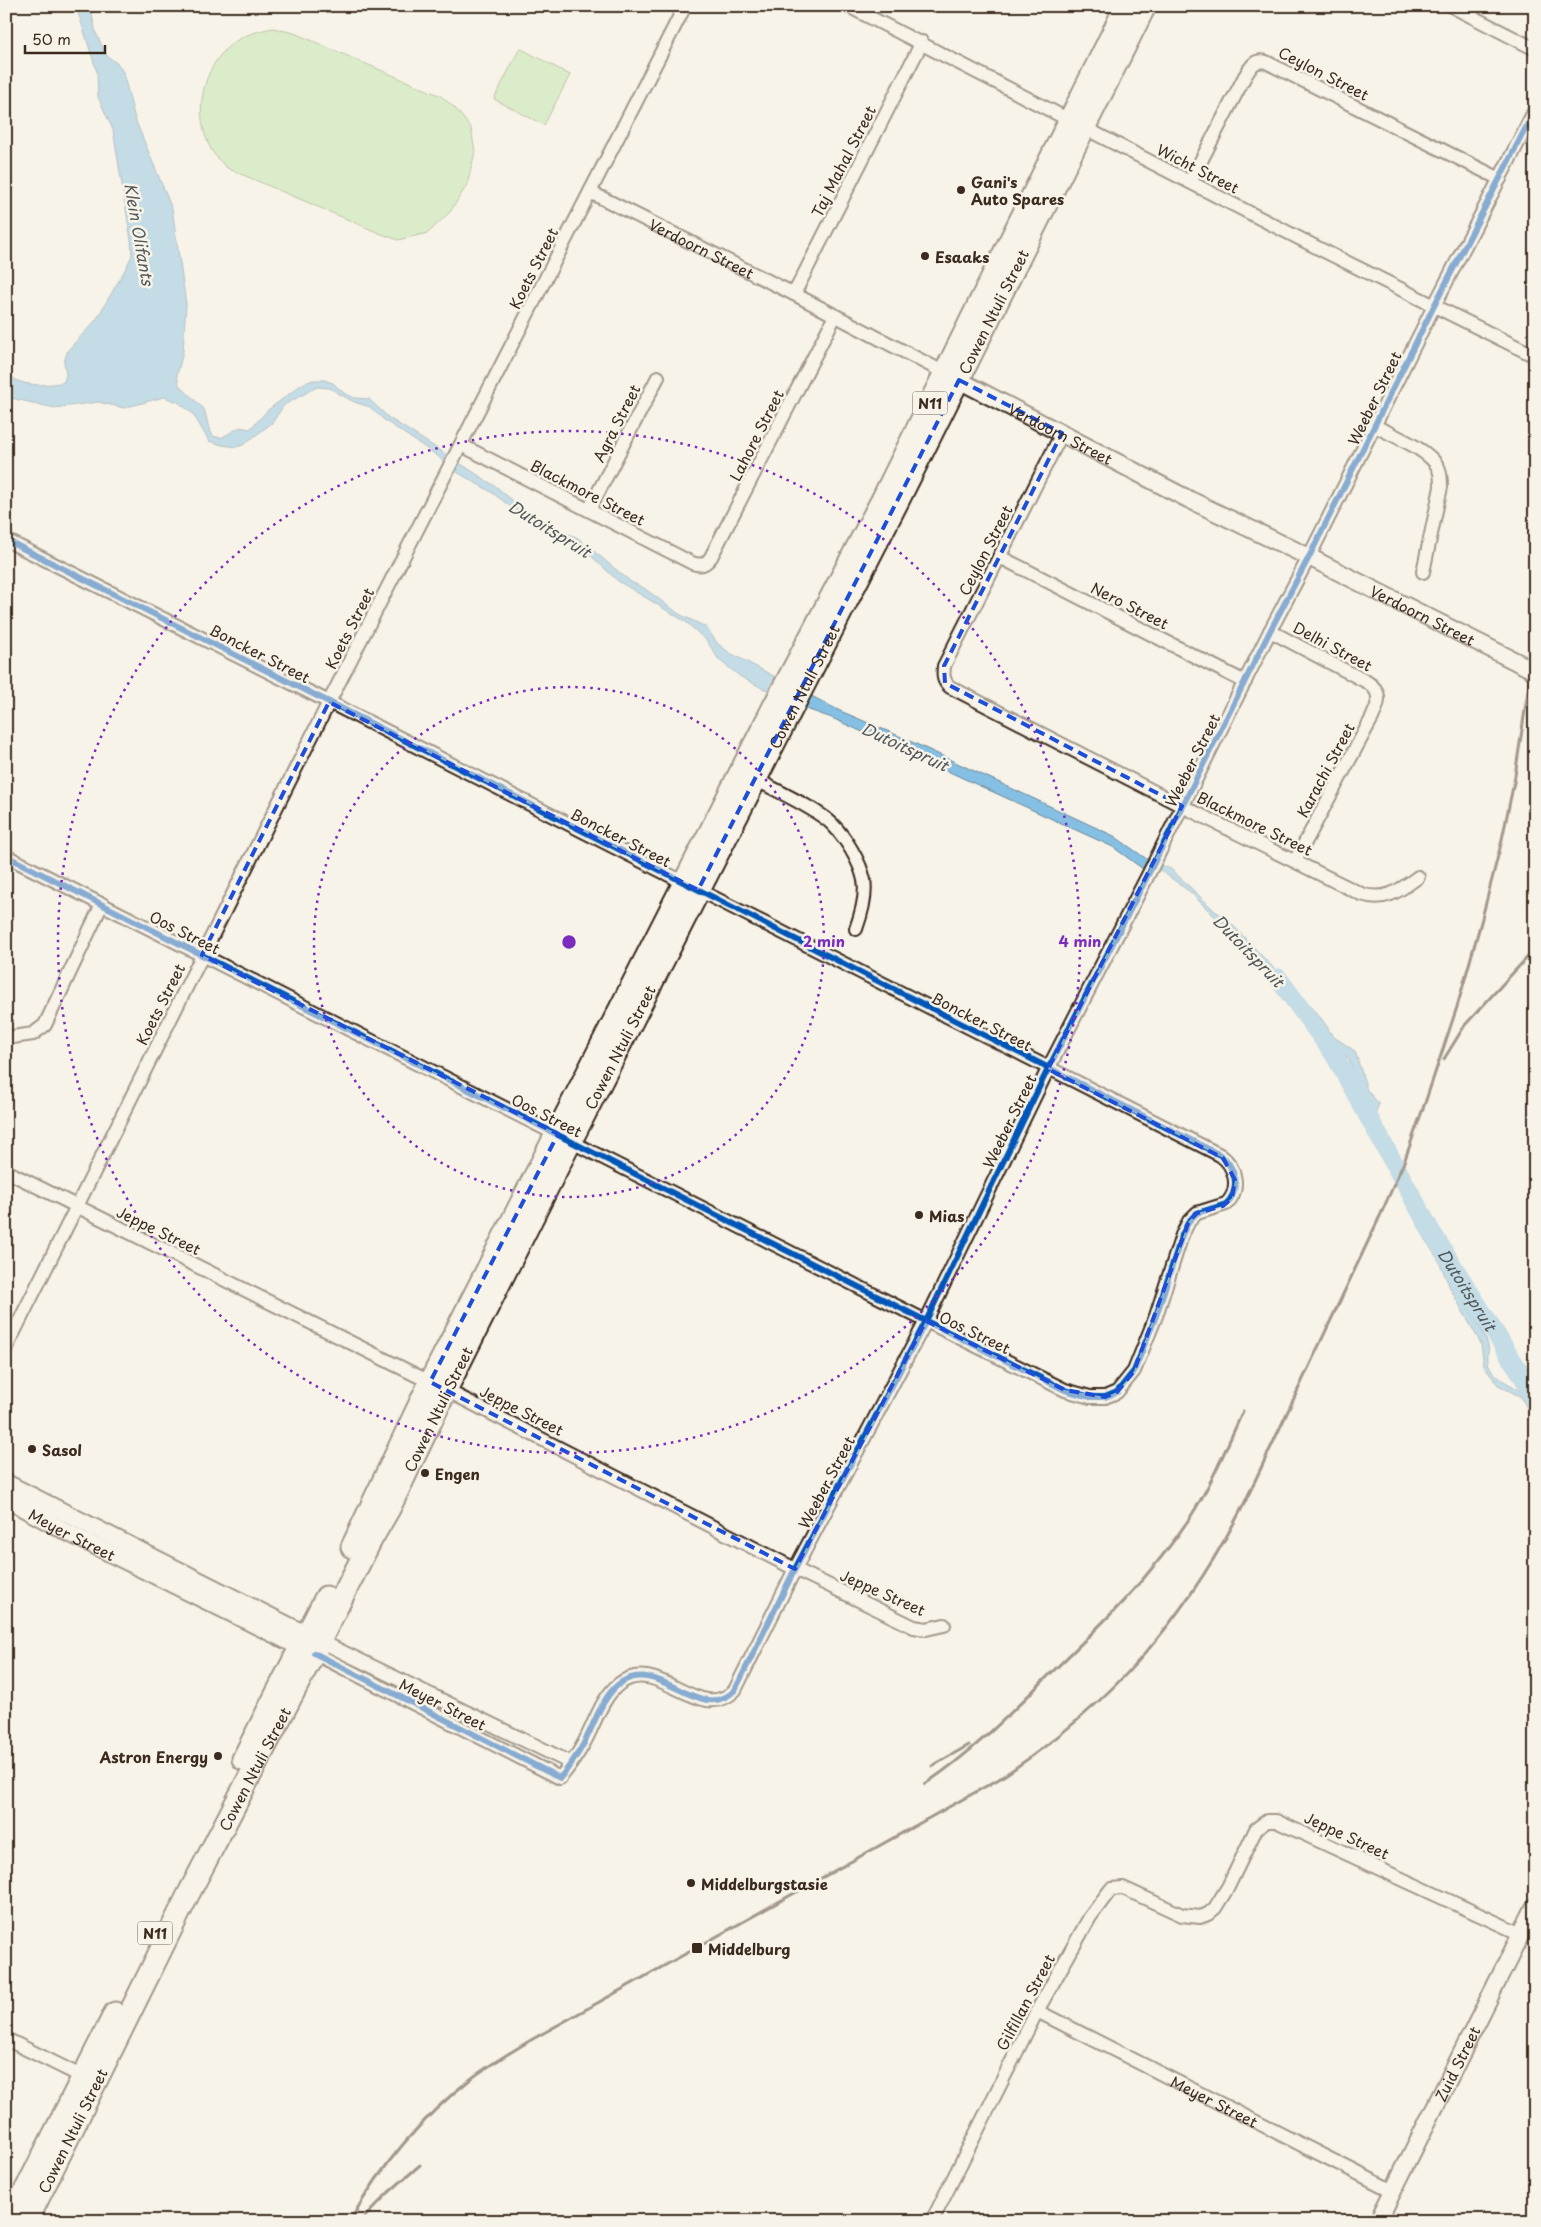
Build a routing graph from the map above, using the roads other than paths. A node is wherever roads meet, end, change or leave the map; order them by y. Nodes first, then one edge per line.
1 (685, 6) edge
2 (848, 6) edge
3 (1126, 6) edge
4 (1144, 6) edge
5 (1451, 6) edge
6 (922, 42) junction
7 (1535, 49) edge
8 (1535, 110) edge
9 (1076, 124) junction
10 (1500, 180) junction
11 (1190, 182) junction
12 (590, 192) junction
13 (794, 294) junction
14 (1434, 306) junction
15 (835, 316) junction
16 (1535, 356) edge
17 (658, 377) dead end
18 (952, 377) junction
19 (1374, 426) junction
20 (1062, 433) junction
21 (458, 450) junction
22 (589, 510) junction
23 (6, 540) edge
24 (1000, 557) junction
25 (1309, 557) junction
26 (701, 565) joint
27 (1423, 572) dead end
28 (1270, 631) junction
29 (1535, 671) edge
30 (1245, 682) junction
31 (945, 683) joint
32 (1378, 693) joint
33 (329, 702) junction
34 (782, 708) junction
35 (755, 779) junction
36 (1182, 806) junction
37 (6, 856) edge
38 (1295, 861) junction
39 (1418, 877) dead end
40 (691, 886) junction
41 (102, 904) junction
42 (856, 929) dead end
43 (202, 955) junction
44 (6, 1038) edge
45 (1048, 1069) junction
46 (564, 1138) junction
47 (6, 1171) edge
48 (76, 1207) junction
49 (926, 1321) junction
50 (6, 1348) edge
51 (438, 1386) junction
52 (1076, 1394) joint
53 (6, 1483) edge
54 (6, 1499) edge
55 (795, 1569) junction
56 (944, 1625) dead end
57 (310, 1644) junction
58 (572, 1764) junction
59 (560, 1778) joint
60 (1535, 1906) edge
61 (1200, 1917) joint
62 (1521, 1934) junction
63 (1037, 2011) junction
64 (6, 2040) edge
65 (90, 2080) junction
66 (1393, 2191) junction
67 (10, 2221) edge
68 (27, 2221) edge
69 (932, 2221) edge
70 (1378, 2221) edge

1 - 12 street, Koets Street
2 - 6 street, Wicht Street
3 - 9 highway, Cowen Ntuli Street / N11
4 - 9 highway, Cowen Ntuli Street / N11
5 - 7 street
6 - 9 street, Wicht Street
6 - 13 street, Taj Mahal Street
8 - 10 street, Weeber Street
9 - 11 street, Wicht Street
9 - 18 highway, Cowen Ntuli Street / N11
10 - 11 street, Ceylon Street
10 - 14 street, Weeber Street
11 - 14 street, Wicht Street
12 - 13 street, Verdoorn Street
12 - 21 street, Koets Street
13 - 15 street, Verdoorn Street
14 - 16 street, Wicht Street
14 - 19 street, Weeber Street
15 - 18 street, Verdoorn Street
15 - 26 street, Lahore Street
17 - 22 street, Agra Street
18 - 20 street, Verdoorn Street
18 - 34 highway, Cowen Ntuli Street / N11
19 - 25 street, Weeber Street
19 - 27 street
20 - 24 street, Ceylon Street
20 - 25 street, Verdoorn Street
21 - 22 street, Blackmore Street
21 - 33 street, Koets Street
22 - 26 street, Blackmore Street
23 - 33 street, Boncker Street
24 - 30 street, Nero Street
24 - 31 street, Ceylon Street
25 - 28 street, Weeber Street
25 - 29 street, Verdoorn Street, bridge
28 - 30 street, Weeber Street
28 - 32 street, Delhi Street
30 - 36 street, Weeber Street
31 - 36 street, Blackmore Street
32 - 38 street, Karachi Street
33 - 40 street, Boncker Street
33 - 43 street, Koets Street
34 - 35 highway, Cowen Ntuli Street / N11
34 - 40 highway, Cowen Ntuli Street / N11
35 - 40 highway, Cowen Ntuli Street / N11
35 - 42 street
36 - 38 street, Blackmore Street
36 - 45 street, Weeber Street
37 - 41 street, Oos Street
38 - 39 street, Blackmore Street
40 - 45 street, Boncker Street
40 - 46 highway, Cowen Ntuli Street / N11
41 - 43 street, Oos Street
41 - 44 street
43 - 46 street, Oos Street
43 - 48 street, Koets Street
45 - 49 street, Weeber Street
45 - 52 street, Boncker Street
46 - 49 street, Oos Street
46 - 51 highway, Cowen Ntuli Street / N11
47 - 48 street, Jeppe Street
48 - 50 street, Koets Street
48 - 51 street, Jeppe Street
49 - 52 street, Oos Street
49 - 55 street, Weeber Street
51 - 55 street, Jeppe Street
51 - 57 highway, Cowen Ntuli Street / N11
53 - 57 street
54 - 57 street, Meyer Street
55 - 56 street, Jeppe Street
55 - 58 street, Weeber Street
57 - 58 street, Meyer Street
57 - 59 street, Meyer Street
57 - 65 highway, Cowen Ntuli Street / N11
58 - 59 street, Weeber Street
60 - 62 street, Zuid Street
61 - 62 street, Jeppe Street
61 - 63 street, Gilfillan Street
62 - 66 street, Zuid Street
63 - 66 street, Meyer Street
63 - 69 street, Gilfillan Street
64 - 65 street
65 - 67 highway, Cowen Ntuli Street / N11
65 - 68 highway, Cowen Ntuli Street / N11
66 - 70 street, Zuid Street

